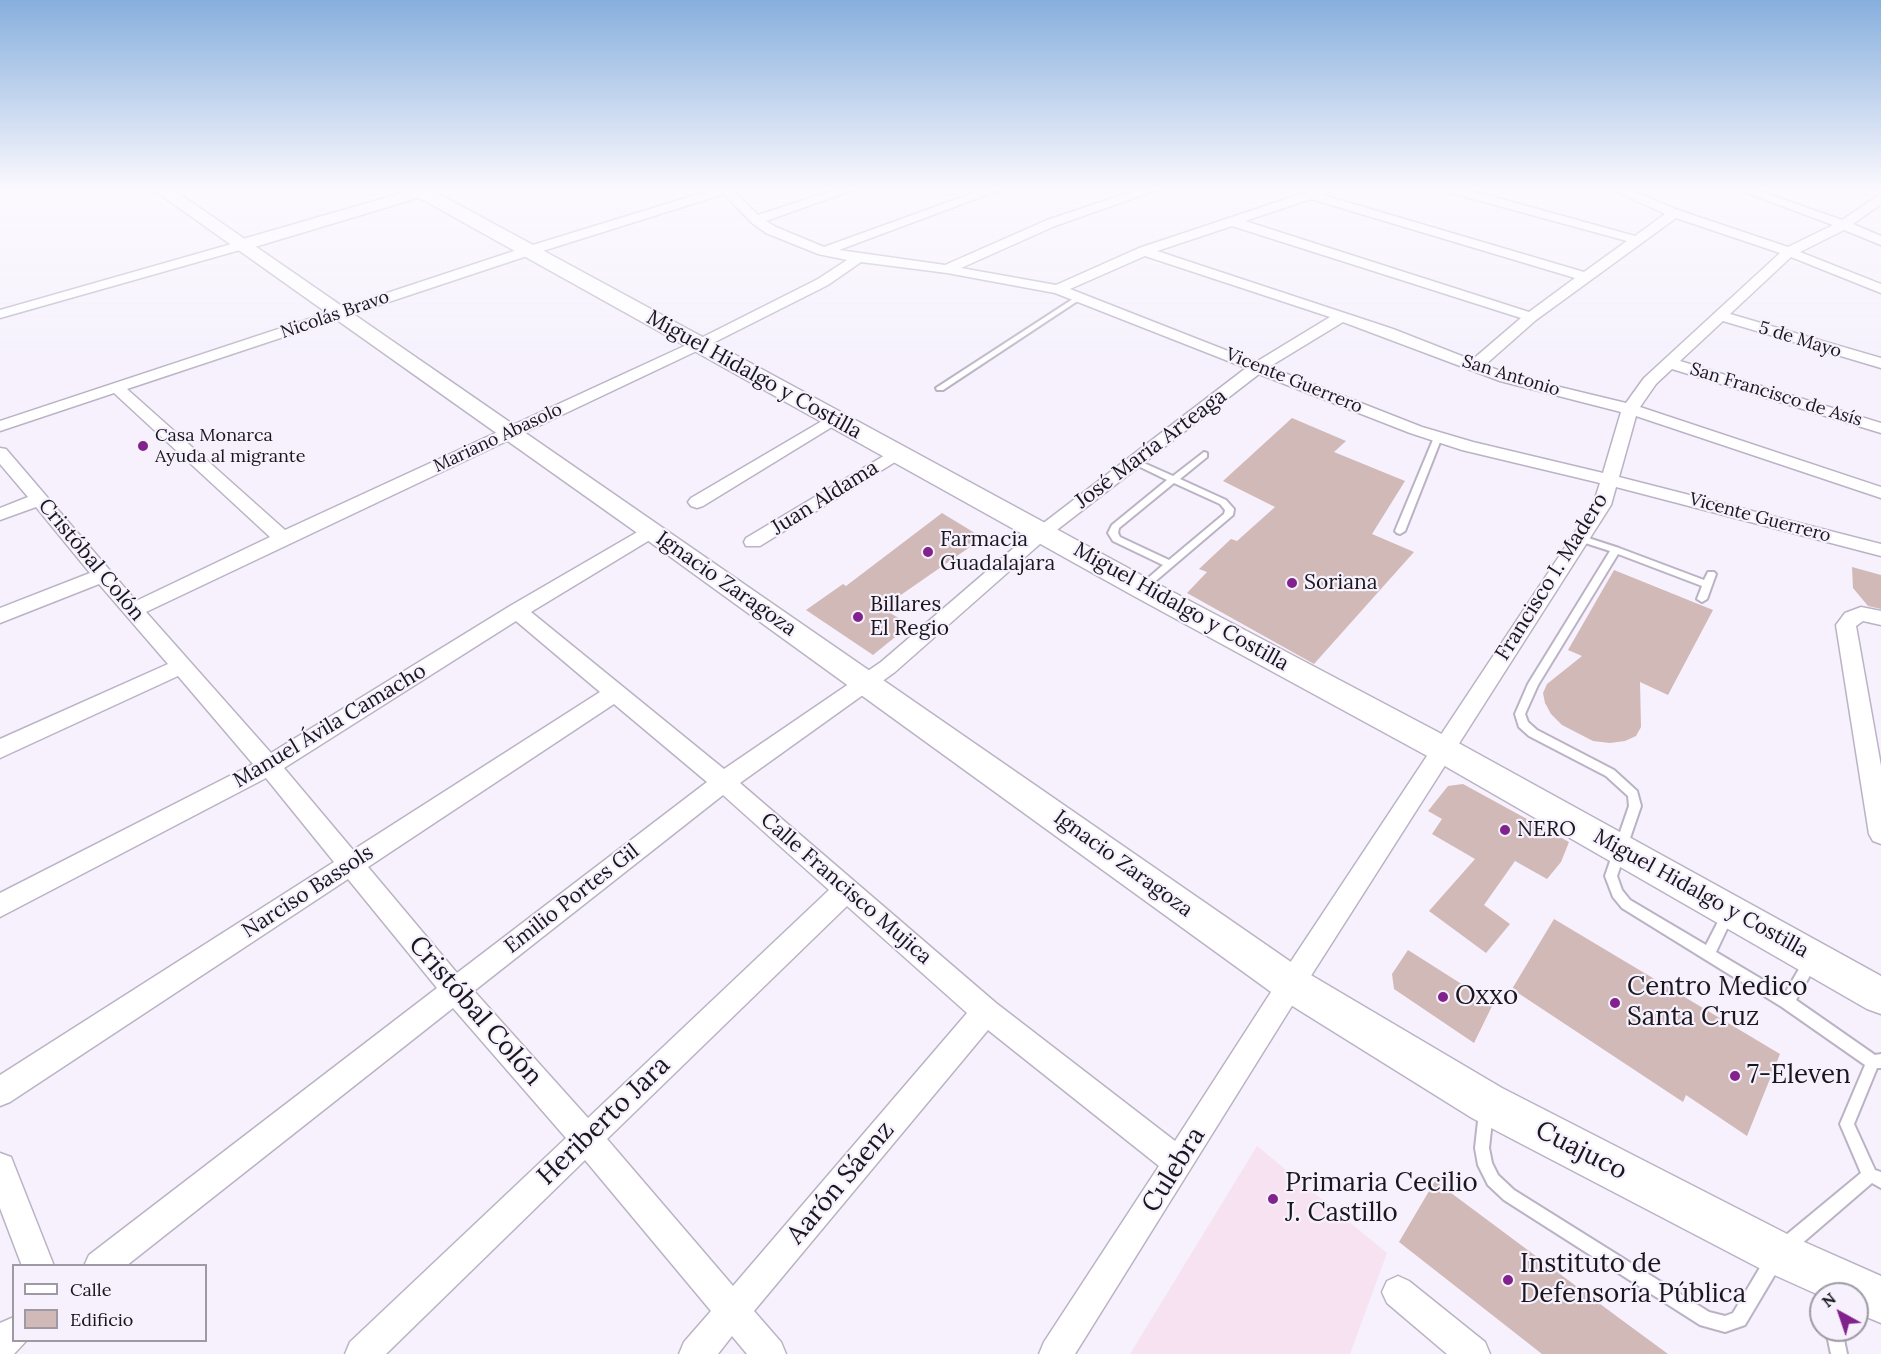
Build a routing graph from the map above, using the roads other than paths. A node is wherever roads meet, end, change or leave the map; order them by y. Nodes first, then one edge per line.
1 (217, 251) edge
2 (252, 251) edge
3 (528, 251) joint
4 (823, 251) edge
5 (987, 251) edge
6 (1144, 251) joint
7 (1326, 251) edge
8 (1498, 251) edge
9 (1621, 251) edge
10 (1789, 252) joint
11 (858, 258) junction
12 (947, 269) junction
13 (1585, 277) junction
14 (1058, 289) junction
15 (1881, 289) edge
16 (1081, 296) junction
17 (339, 313) junction
18 (0, 314) edge
19 (1720, 316) junction
20 (1341, 317) junction
21 (1531, 318) junction
22 (698, 345) junction
23 (1670, 363) junction
24 (1881, 363) edge
25 (1259, 366) junction
26 (1474, 366) junction
27 (118, 388) junction
28 (940, 388) dead end
29 (1630, 409) junction
30 (834, 419) junction
31 (0, 426) edge
32 (1881, 428) edge
33 (508, 432) junction
34 (1438, 437) junction
35 (0, 453) edge
36 (897, 453) junction
37 (1204, 455) dead end
38 (1134, 462) junction
39 (1173, 480) junction
40 (1610, 480) junction
41 (1881, 493) edge
42 (40, 499) junction
43 (697, 502) dead end
44 (0, 514) edge
45 (652, 531) junction
46 (1400, 531) dead end
47 (1043, 532) junction
48 (283, 538) junction
49 (1580, 538) junction
50 (753, 542) dead end
51 (1616, 550) junction
52 (1881, 550) edge
53 (1169, 564) junction
54 (102, 575) junction
55 (1142, 588) junction
56 (1702, 599) dead end
57 (133, 610) junction
58 (517, 611) junction
59 (0, 616) edge
60 (1881, 618) edge
61 (182, 666) junction
62 (865, 682) junction
63 (615, 693) junction
64 (0, 749) edge
65 (1442, 749) junction
66 (269, 766) junction
67 (723, 782) junction
68 (1881, 834) edge
69 (1619, 848) junction
70 (350, 865) junction
71 (847, 889) junction
72 (0, 906) edge
73 (1730, 911) junction
74 (1708, 954) junction
75 (1813, 958) junction
76 (1291, 984) junction
77 (454, 989) junction
78 (1881, 996) edge
79 (1787, 1002) junction
80 (986, 1012) junction
81 (1877, 1062) edge
82 (0, 1092) edge
83 (1487, 1103) junction
84 (586, 1138) junction
85 (1179, 1163) junction
86 (0, 1168) edge
87 (1876, 1177) edge
88 (1778, 1253) junction
89 (37, 1264) edge
90 (103, 1264) edge
91 (1822, 1282) edge
92 (1398, 1292) dead end
93 (732, 1311) junction
94 (12, 1335) edge
95 (0, 1344) edge
96 (362, 1354) edge
97 (696, 1354) edge
98 (769, 1354) edge
99 (1056, 1354) edge
100 (1473, 1354) edge

1 - 18 street
2 - 17 main road, Ignacio Zaragoza
3 - 17 street, Nicolás Bravo
3 - 22 main road, Miguel Hidalgo y Costilla
4 - 11 street, Vicente Guerrero
5 - 12 street
6 - 14 street
6 - 20 street, San Antonio
7 - 21 street
8 - 13 street
9 - 13 street
10 - 15 street
10 - 19 street, Francisco I. Madero
11 - 12 street, Vicente Guerrero
11 - 22 street, Mariano Abasolo
12 - 14 street, Vicente Guerrero
13 - 21 street
14 - 16 street, Vicente Guerrero
16 - 25 street, Vicente Guerrero
16 - 28 lane
17 - 27 street, Nicolás Bravo
17 - 33 main road, Ignacio Zaragoza
19 - 23 street, Francisco I. Madero
19 - 24 street, 5 de Mayo
20 - 25 street, José María Arteaga
20 - 26 street, San Antonio
21 - 26 street
22 - 30 main road, Miguel Hidalgo y Costilla
22 - 33 street, Mariano Abasolo
23 - 29 street, Francisco I. Madero
23 - 32 street, San Francisco de Asís
25 - 34 street, Vicente Guerrero
25 - 38 street, José María Arteaga
26 - 29 street, San Antonio
27 - 31 street, Nicolás Bravo
27 - 48 street
29 - 40 street, Francisco I. Madero
29 - 41 street, San Antonio
30 - 36 main road, Miguel Hidalgo y Costilla
30 - 43 street
33 - 45 main road, Ignacio Zaragoza
33 - 48 street, Mariano Abasolo
34 - 40 street, Vicente Guerrero
34 - 46 lane
35 - 42 street, Cristóbal Colón
36 - 47 main road, Miguel Hidalgo y Costilla
36 - 50 street, Juan Aldama
37 - 39 lane
38 - 39 lane
38 - 47 street, José María Arteaga
39 - 53 lane
39 - 53 lane
40 - 49 street, Francisco I. Madero
40 - 52 street, Vicente Guerrero
42 - 44 street
42 - 54 street, Cristóbal Colón
45 - 58 street, Manuel Ávila Camacho
45 - 62 main road, Ignacio Zaragoza
47 - 55 main road, Miguel Hidalgo y Costilla
47 - 62 street, Emilio Portes Gil
48 - 57 street, Mariano Abasolo
49 - 51 lane
49 - 65 street, Francisco I. Madero
51 - 56 lane
51 - 69 lane
53 - 55 lane
54 - 57 street, Cristóbal Colón
54 - 59 street
55 - 65 main road, Miguel Hidalgo y Costilla
57 - 61 street, Cristóbal Colón
58 - 63 street, Calle Francisco Mujica
58 - 66 street, Manuel Ávila Camacho
60 - 68 street
61 - 64 street
61 - 66 street, Cristóbal Colón
62 - 67 street, Emilio Portes Gil
62 - 76 main road, Ignacio Zaragoza
63 - 67 street, Calle Francisco Mujica
63 - 70 street, Narciso Bassols
65 - 69 main road, Miguel Hidalgo y Costilla
65 - 76 street, Francisco I. Madero
66 - 70 street, Cristóbal Colón
66 - 72 street, Manuel Ávila Camacho
67 - 71 street, Calle Francisco Mujica
67 - 77 street, Emilio Portes Gil
69 - 73 main road, Miguel Hidalgo y Costilla
69 - 74 lane
70 - 77 street, Cristóbal Colón
70 - 82 street, Narciso Bassols
71 - 80 street, Calle Francisco Mujica
71 - 84 street, Heriberto Jara
73 - 74 lane
73 - 75 main road, Miguel Hidalgo y Costilla
74 - 79 lane
75 - 78 main road, Miguel Hidalgo y Costilla
75 - 79 lane
76 - 83 main road, Cuajuco
76 - 85 street, Culebra
77 - 84 street, Cristóbal Colón
77 - 90 street, Emilio Portes Gil
79 - 81 lane
80 - 85 street, Calle Francisco Mujica
80 - 93 street, Aarón Sáenz
81 - 87 lane
83 - 88 main road, Cuajuco
83 - 88 lane
84 - 93 street, Cristóbal Colón
84 - 96 street, Heriberto Jara
85 - 99 street, Culebra
86 - 89 street
87 - 88 lane
88 - 91 main road, Cuajuco
92 - 100 street
93 - 97 street, Aarón Sáenz
93 - 98 street, Cristóbal Colón
94 - 95 street

